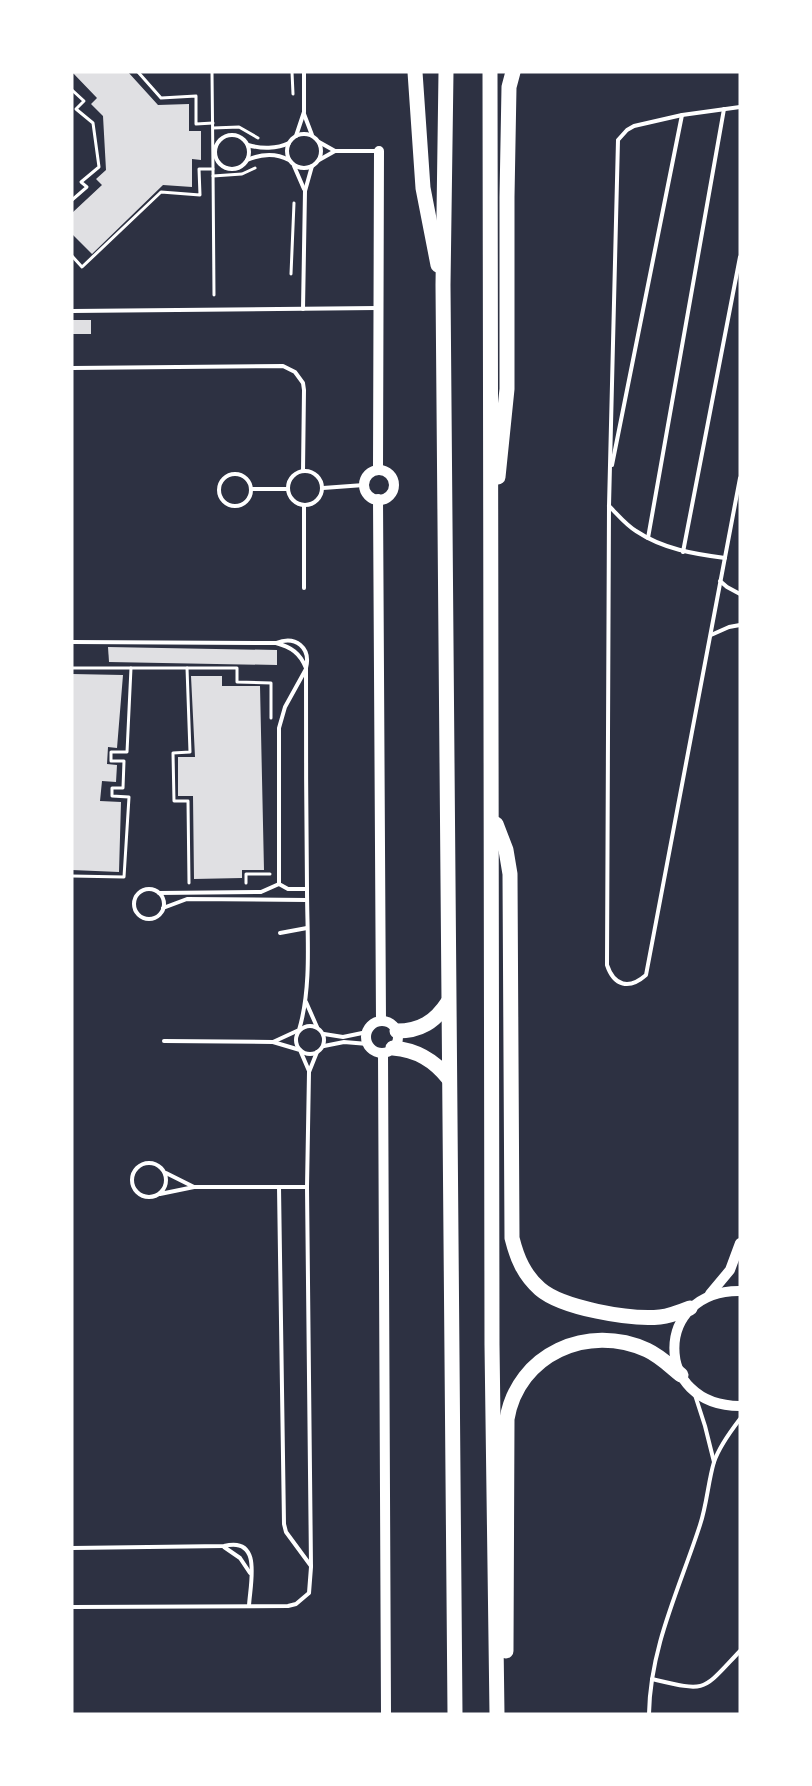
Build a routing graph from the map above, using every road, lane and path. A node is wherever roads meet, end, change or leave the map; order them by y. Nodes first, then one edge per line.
1 (138, 72) edge
2 (212, 72) edge
3 (292, 72) edge
4 (304, 72) edge
5 (415, 72) edge
6 (446, 72) edge
7 (490, 72) edge
8 (513, 72) edge
9 (72, 90) edge
10 (293, 95) dead end
11 (740, 107) edge
12 (724, 109) junction
13 (304, 112) junction
14 (682, 116) junction
15 (213, 123) junction
16 (213, 128) junction
17 (296, 136) junction
18 (312, 136) junction
19 (316, 140) junction
20 (263, 142) dead end
21 (289, 142) junction
22 (248, 145) junction
23 (335, 151) junction
24 (379, 151) joint
25 (247, 160) junction
26 (290, 161) junction
27 (316, 162) junction
28 (294, 165) junction
29 (312, 166) junction
30 (257, 167) dead end
31 (213, 169) junction
32 (213, 176) junction
33 (305, 191) junction
34 (294, 195) dead end
35 (72, 200) edge
36 (72, 256) edge
37 (740, 257) edge
38 (291, 274) dead end
39 (443, 285) junction
40 (214, 295) dead end
41 (378, 308) junction
42 (303, 309) junction
43 (72, 310) edge
44 (72, 368) edge
45 (378, 470) junction
46 (303, 471) junction
47 (610, 476) junction
48 (740, 478) edge
49 (364, 485) junction
50 (323, 488) junction
51 (251, 489) junction
52 (288, 489) junction
53 (378, 499) junction
54 (304, 506) junction
55 (490, 506) junction
56 (609, 506) junction
57 (648, 538) junction
58 (683, 552) junction
59 (725, 558) junction
60 (720, 581) junction
61 (304, 588) dead end
62 (740, 594) edge
63 (740, 625) edge
64 (710, 635) junction
65 (72, 642) edge
66 (276, 643) junction
67 (72, 668) edge
68 (131, 668) junction
69 (187, 668) junction
70 (306, 668) junction
71 (271, 719) dead end
72 (492, 814) junction
73 (274, 874) dead end
74 (72, 876) edge
75 (246, 883) dead end
76 (189, 884) dead end
77 (279, 884) junction
78 (307, 889) junction
79 (159, 893) junction
80 (307, 900) junction
81 (163, 908) junction
82 (307, 928) junction
83 (280, 933) dead end
84 (306, 1002) junction
85 (448, 1002) junction
86 (381, 1021) junction
87 (317, 1027) junction
88 (299, 1030) junction
89 (397, 1031) junction
90 (367, 1032) junction
91 (324, 1034) junction
92 (343, 1040) junction
93 (164, 1041) dead end
94 (273, 1042) junction
95 (368, 1044) junction
96 (323, 1046) junction
97 (300, 1050) junction
98 (388, 1050) junction
99 (317, 1052) junction
100 (309, 1072) junction
101 (449, 1079) junction
102 (165, 1172) junction
103 (194, 1187) junction
104 (279, 1187) junction
105 (307, 1187) junction
106 (160, 1194) junction
107 (740, 1243) edge
108 (740, 1292) edge
109 (707, 1296) junction
110 (690, 1308) junction
111 (681, 1375) junction
112 (693, 1391) junction
113 (740, 1406) edge
114 (740, 1419) edge
115 (714, 1462) junction
116 (224, 1546) junction
117 (72, 1548) edge
118 (312, 1567) junction
119 (251, 1574) junction
120 (249, 1606) junction
121 (72, 1607) edge
122 (740, 1651) edge
123 (652, 1679) junction
124 (386, 1714) edge
125 (455, 1714) edge
126 (497, 1714) edge
127 (507, 1714) edge
128 (649, 1714) edge

1 - 15 path
2 - 15 path
3 - 10 path
4 - 13 lane
5 - 39 highway
6 - 39 highway
7 - 55 highway
8 - 55 highway
9 - 35 path
11 - 12 lane
12 - 14 lane
12 - 57 lane
13 - 17 lane
13 - 18 lane
14 - 47 lane
14 - 47 lane
15 - 16 path
16 - 20 path
16 - 31 path
17 - 18 lane
17 - 21 lane
18 - 19 lane
19 - 23 lane
19 - 27 lane
21 - 22 lane
21 - 26 lane
22 - 25 lane
22 - 25 lane
23 - 24 lane
23 - 27 lane
24 - 41 street
25 - 26 lane
26 - 28 lane
27 - 29 lane
28 - 29 lane
28 - 33 lane
29 - 33 lane
30 - 32 path
31 - 32 path
31 - 36 path
32 - 40 path
33 - 42 lane
34 - 38 path
37 - 58 lane
39 - 85 highway
41 - 42 lane
41 - 45 street
42 - 43 lane
44 - 46 lane
45 - 49 street
45 - 53 street
46 - 50 lane
46 - 52 lane
47 - 56 lane
48 - 59 lane
49 - 50 lane
49 - 53 street
50 - 54 lane
51 - 51 lane
51 - 52 lane
52 - 54 lane
53 - 86 street
54 - 61 lane
55 - 72 highway
56 - 57 lane
56 - 64 lane
57 - 58 lane
58 - 59 lane
59 - 60 lane
60 - 62 lane
60 - 64 lane
63 - 64 lane
65 - 66 lane
66 - 70 lane
66 - 70 lane
67 - 68 path
68 - 69 path
68 - 74 path
69 - 71 path
69 - 76 path
70 - 77 lane
70 - 78 lane
72 - 110 highway
72 - 126 highway
73 - 75 path
77 - 78 lane
77 - 79 lane
78 - 80 lane
79 - 81 lane
79 - 81 lane
80 - 81 lane
80 - 82 lane
82 - 83 lane
82 - 84 lane
84 - 87 lane
84 - 88 lane
85 - 89 highway
85 - 101 highway
86 - 89 street
86 - 90 street
87 - 88 lane
87 - 91 lane
88 - 94 lane
88 - 97 lane
89 - 98 street
90 - 92 lane
90 - 95 street
91 - 92 lane
91 - 96 lane
92 - 95 lane
92 - 96 lane
93 - 94 lane
94 - 97 lane
95 - 98 street
96 - 99 lane
97 - 99 lane
97 - 100 lane
98 - 101 highway
98 - 124 street
99 - 100 lane
100 - 105 lane
101 - 125 highway
102 - 103 lane
102 - 106 lane
102 - 106 lane
103 - 104 lane
103 - 106 lane
104 - 105 lane
104 - 118 lane
105 - 118 lane
107 - 109 street
108 - 109 street
109 - 110 street
110 - 111 street
111 - 112 street
111 - 127 highway
112 - 113 street
112 - 115 lane
114 - 115 lane
115 - 123 lane
116 - 117 lane
116 - 119 lane
116 - 119 lane
118 - 120 lane
119 - 120 lane
120 - 121 lane
122 - 123 lane
123 - 128 lane

